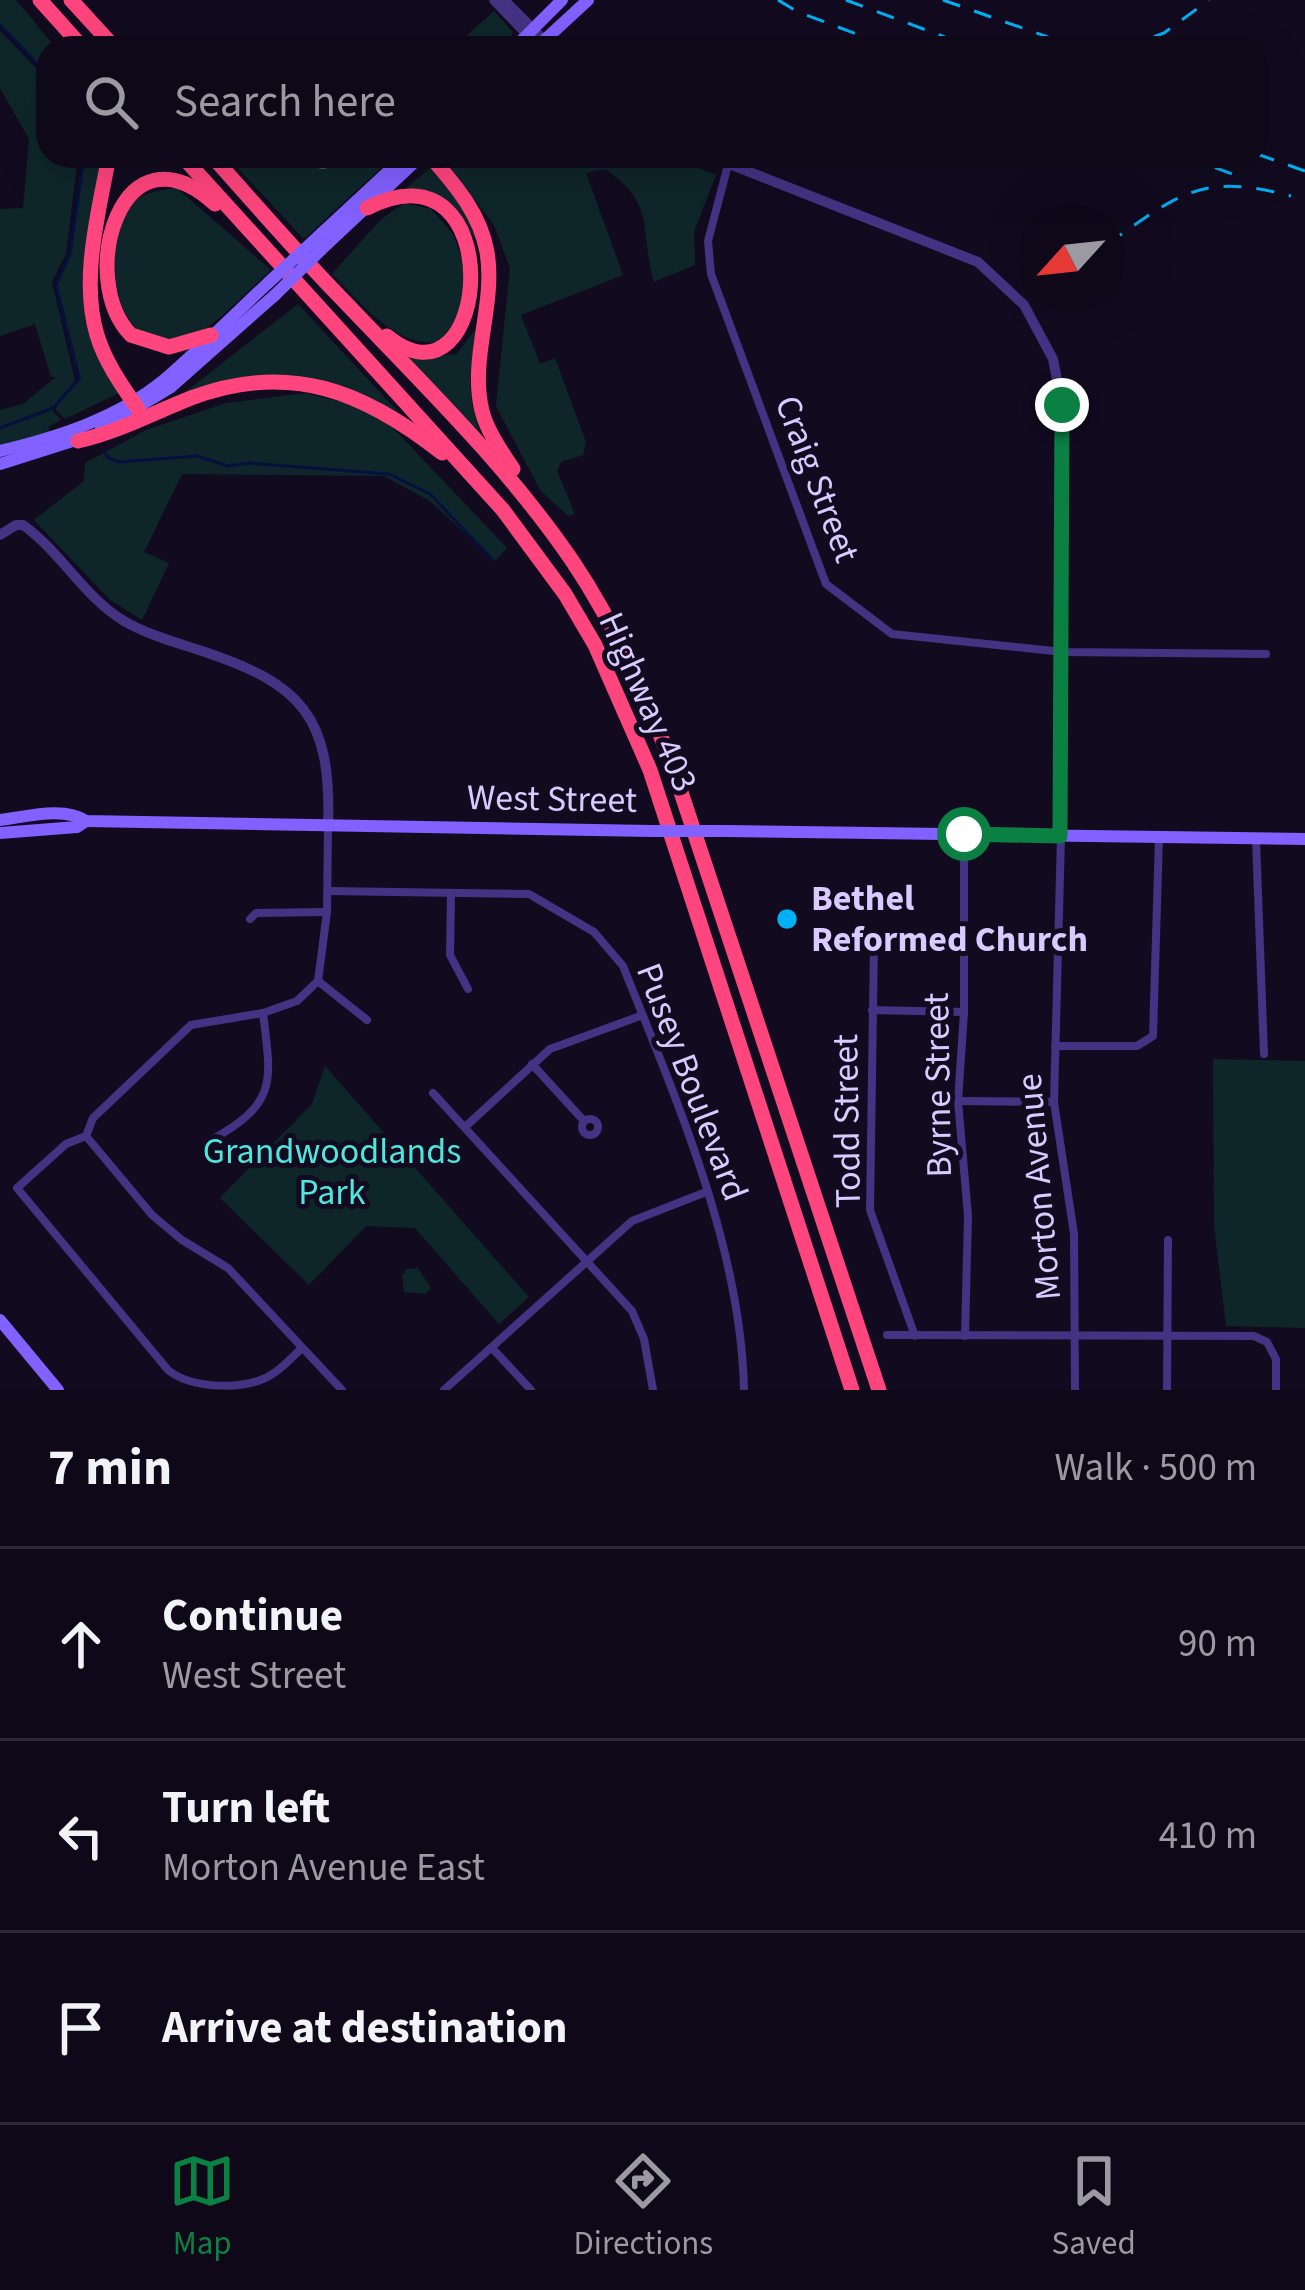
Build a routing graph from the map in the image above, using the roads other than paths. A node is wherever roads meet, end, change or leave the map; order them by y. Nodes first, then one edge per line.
1 (37, 0) edge
2 (494, 0) edge
3 (504, 0) edge
4 (562, 0) edge
5 (588, 0) edge
6 (76, 5) edge
7 (531, 31) junction
8 (61, 36) edge
9 (72, 36) edge
10 (107, 36) edge
11 (526, 36) edge
12 (535, 36) edge
13 (552, 36) edge
14 (107, 168) edge
15 (193, 168) edge
16 (223, 168) edge
17 (393, 168) edge
18 (409, 168) edge
19 (440, 168) edge
20 (727, 168) edge
21 (736, 168) edge
22 (367, 208) junction
23 (325, 238) junction
24 (277, 259) junction
25 (272, 289) junction
26 (337, 294) junction
27 (211, 335) junction
28 (135, 405) junction
29 (77, 441) junction
30 (0, 451) edge
31 (0, 464) edge
32 (502, 510) junction
33 (538, 513) junction
34 (0, 535) edge
35 (1063, 652) junction
36 (1266, 654) dead end
37 (0, 820) edge
38 (86, 821) junction
39 (328, 826) junction
40 (0, 833) edge
41 (964, 834) junction
42 (1060, 836) junction
43 (1159, 837) junction
44 (1256, 838) junction
45 (1305, 839) edge
46 (328, 891) junction
47 (451, 895) junction
48 (327, 912) junction
49 (250, 919) dead end
50 (831, 942) dead end
51 (318, 981) junction
52 (468, 989) dead end
53 (872, 1010) junction
54 (263, 1012) junction
55 (964, 1012) junction
56 (643, 1016) junction
57 (367, 1020) dead end
58 (1055, 1046) junction
59 (1264, 1054) dead end
60 (532, 1064) junction
61 (434, 1093) dead end
62 (958, 1101) junction
63 (1054, 1102) junction
64 (584, 1121) dead end
65 (465, 1126) junction
66 (86, 1136) junction
67 (212, 1140) dead end
68 (706, 1192) junction
69 (1168, 1240) dead end
70 (586, 1260) junction
71 (0, 1320) edge
72 (1076, 1334) junction
73 (887, 1335) dead end
74 (915, 1336) junction
75 (965, 1336) junction
76 (1168, 1337) junction
77 (302, 1348) junction
78 (493, 1348) junction
79 (58, 1390) edge
80 (341, 1390) edge
81 (443, 1390) edge
82 (531, 1390) edge
83 (652, 1390) edge
84 (744, 1390) edge
85 (852, 1390) edge
86 (879, 1390) edge
87 (1075, 1390) edge
88 (1167, 1390) edge
89 (1276, 1390) edge

1 - 8 highway
1 - 9 highway
2 - 7 street
3 - 7 street
4 - 7 main road
5 - 13 main road
6 - 10 highway
7 - 11 main road
7 - 12 street
14 - 28 highway
15 - 24 highway, Highway 403
16 - 26 highway, Highway 403
17 - 23 main road
18 - 22 main road
19 - 33 highway
20 - 35 street, Craig Street
21 - 35 street
22 - 23 main road
22 - 26 highway
23 - 25 main road, bridge
24 - 27 highway
24 - 32 highway, Highway 403
25 - 27 main road
25 - 28 main road
26 - 33 highway, Highway 403
27 - 28 main road
28 - 29 main road
28 - 30 main road
29 - 31 main road
29 - 32 highway
32 - 85 highway, Highway 403
33 - 86 highway, Highway 403
34 - 39 street
35 - 36 street, Craig Street
35 - 42 street
37 - 38 main road, West Street
38 - 39 main road, West Street
38 - 40 main road, West Street
39 - 41 main road, West Street, bridge
39 - 46 street
41 - 42 main road, West Street
41 - 55 street, Byrne Street
42 - 43 main road, West Street
42 - 58 street, Morton Avenue
43 - 44 main road, West Street
43 - 58 street
44 - 45 main road, West Street
44 - 59 street
46 - 47 street, Pusey Boulevard
46 - 48 street
47 - 52 street
47 - 56 street, Pusey Boulevard
48 - 49 street
48 - 51 street
50 - 53 street, Todd Street
51 - 54 street
51 - 57 street
53 - 55 street
53 - 74 street, Todd Street
54 - 66 street
54 - 67 street
55 - 62 street, Byrne Street
56 - 60 street
56 - 68 street, Pusey Boulevard
58 - 63 street, Morton Avenue
60 - 64 street
60 - 65 street
61 - 65 street
62 - 63 street
62 - 75 street, Byrne Street
63 - 72 street, Morton Avenue
65 - 70 street
66 - 77 street
66 - 77 street
68 - 70 street
68 - 84 street, Pusey Boulevard
69 - 76 street
70 - 78 street
70 - 83 street
71 - 79 main road
72 - 75 street
72 - 76 street
72 - 87 street, Morton Avenue
73 - 74 street
74 - 75 street
76 - 88 street
76 - 89 street
77 - 80 street
78 - 81 street
78 - 82 street

